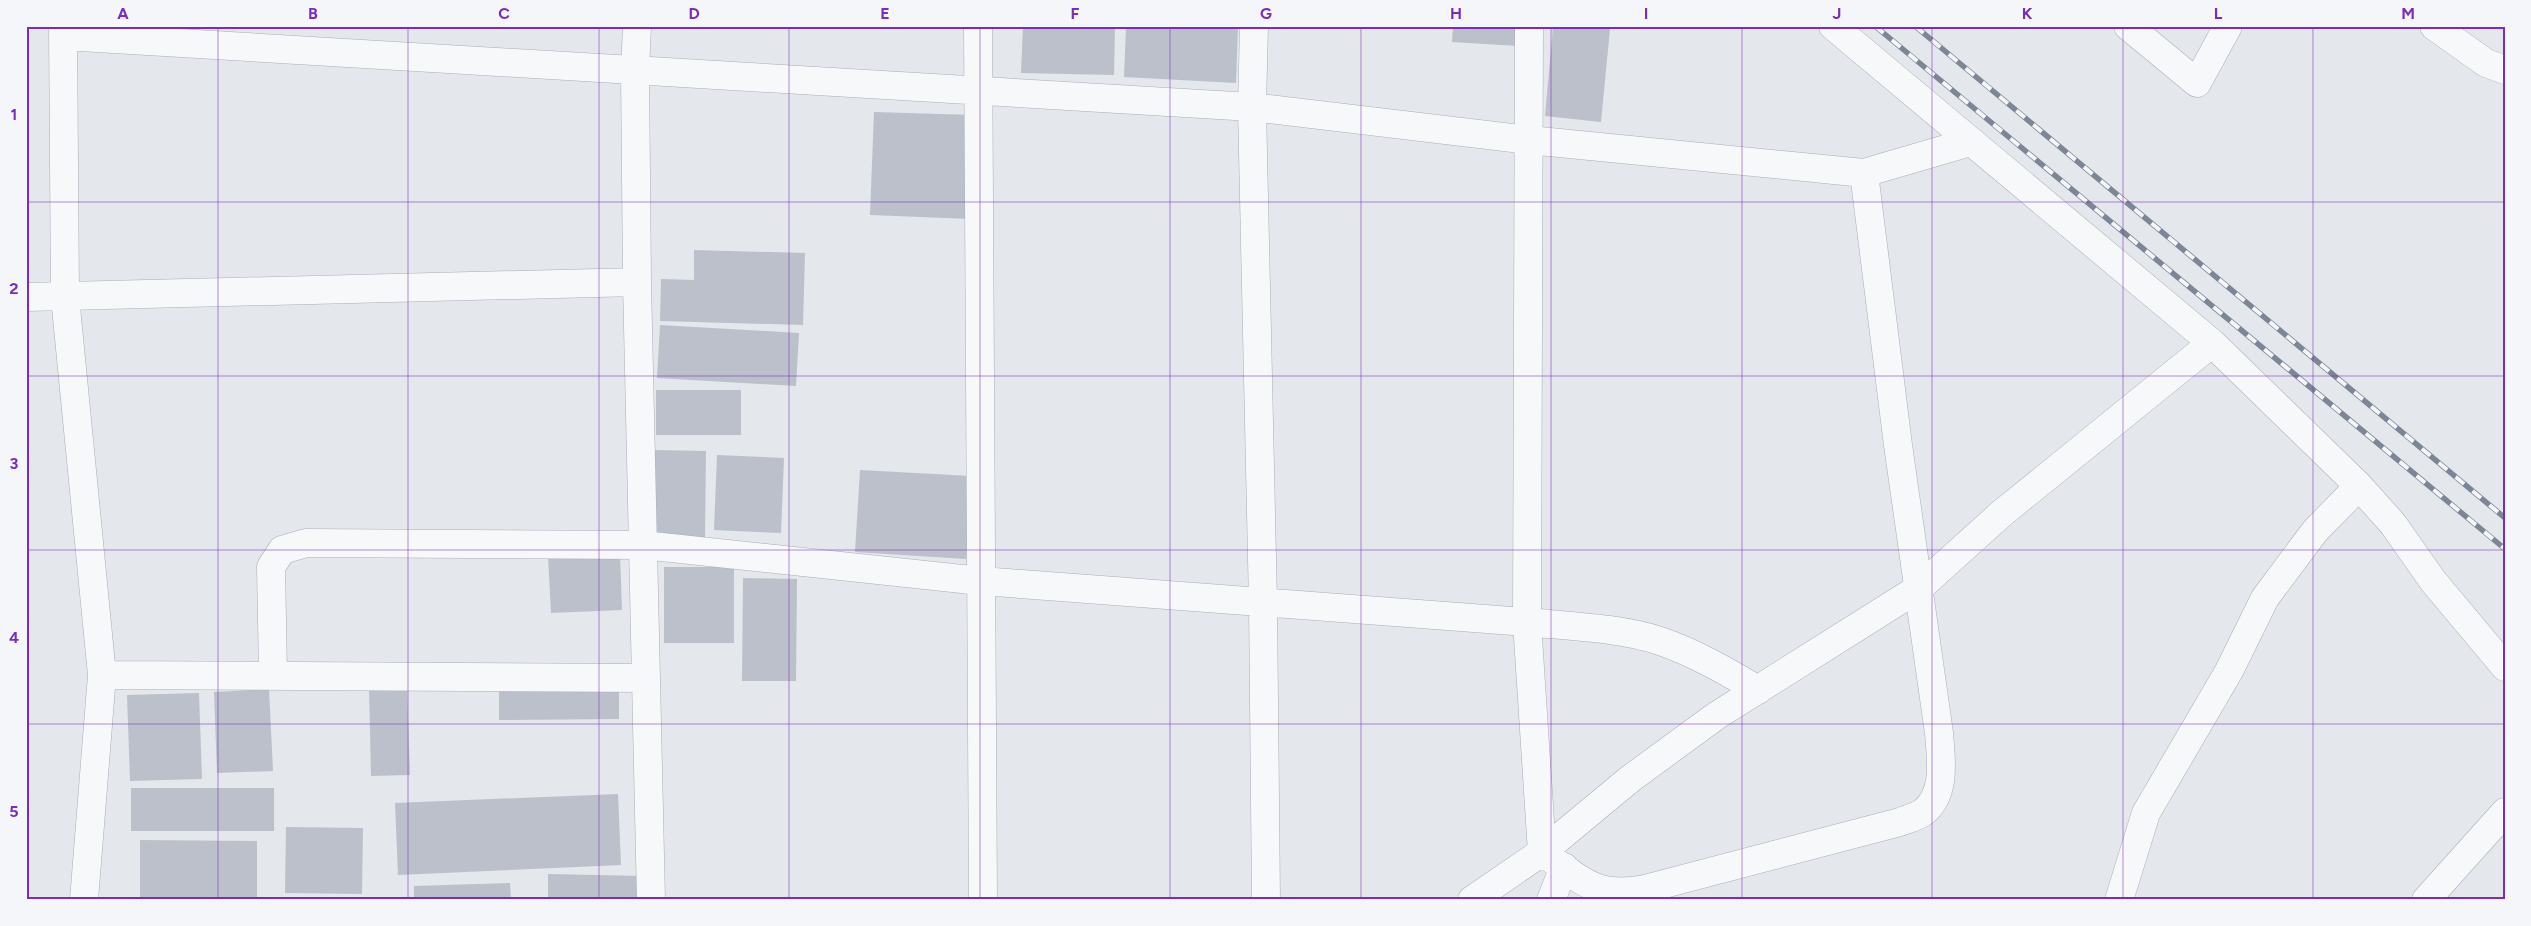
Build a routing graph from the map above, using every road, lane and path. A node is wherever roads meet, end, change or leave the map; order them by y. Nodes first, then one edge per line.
1 (636, 26) edge
2 (978, 26) edge
3 (1254, 26) edge
4 (1529, 26) edge
5 (1833, 26) edge
6 (2128, 26) edge
7 (2228, 26) edge
8 (2434, 26) edge
9 (63, 31) edge
10 (2505, 70) edge
11 (635, 71) junction
12 (978, 90) junction
13 (1252, 106) junction
14 (1529, 140) junction
15 (1970, 142) junction
16 (1864, 173) junction
17 (637, 282) junction
18 (26, 297) edge
19 (65, 297) junction
20 (2212, 342) junction
21 (2359, 486) junction
22 (643, 545) junction
23 (981, 580) junction
24 (1919, 588) junction
25 (1263, 603) junction
26 (1527, 622) junction
27 (2505, 667) edge
28 (273, 674) junction
29 (102, 675) junction
30 (646, 678) junction
31 (1758, 690) junction
32 (2505, 812) edge
33 (1553, 859) junction
34 (84, 900) edge
35 (651, 900) edge
36 (983, 900) edge
37 (1266, 900) edge
38 (1472, 900) edge
39 (1551, 900) edge
40 (2119, 900) edge
41 (2426, 900) edge

1 - 11 street
2 - 12 street
3 - 13 street
4 - 14 street
5 - 15 street
6 - 7 street
8 - 10 street
9 - 11 street
9 - 19 street
11 - 12 street
11 - 17 street
12 - 13 street
12 - 23 street
13 - 14 street
13 - 25 street
14 - 16 street
14 - 26 street
15 - 16 street
15 - 20 street
16 - 24 street
17 - 19 street
17 - 22 street
18 - 19 street
19 - 29 street
20 - 21 street
20 - 24 street
21 - 27 street
21 - 40 street
22 - 23 street
22 - 28 street
22 - 30 street
23 - 25 street
23 - 36 street
24 - 31 street
24 - 33 street
25 - 26 street
25 - 37 street
26 - 31 street
26 - 33 street
28 - 29 street
28 - 30 street
29 - 34 street
30 - 35 street
31 - 33 street
32 - 41 street
33 - 38 street
33 - 39 street

